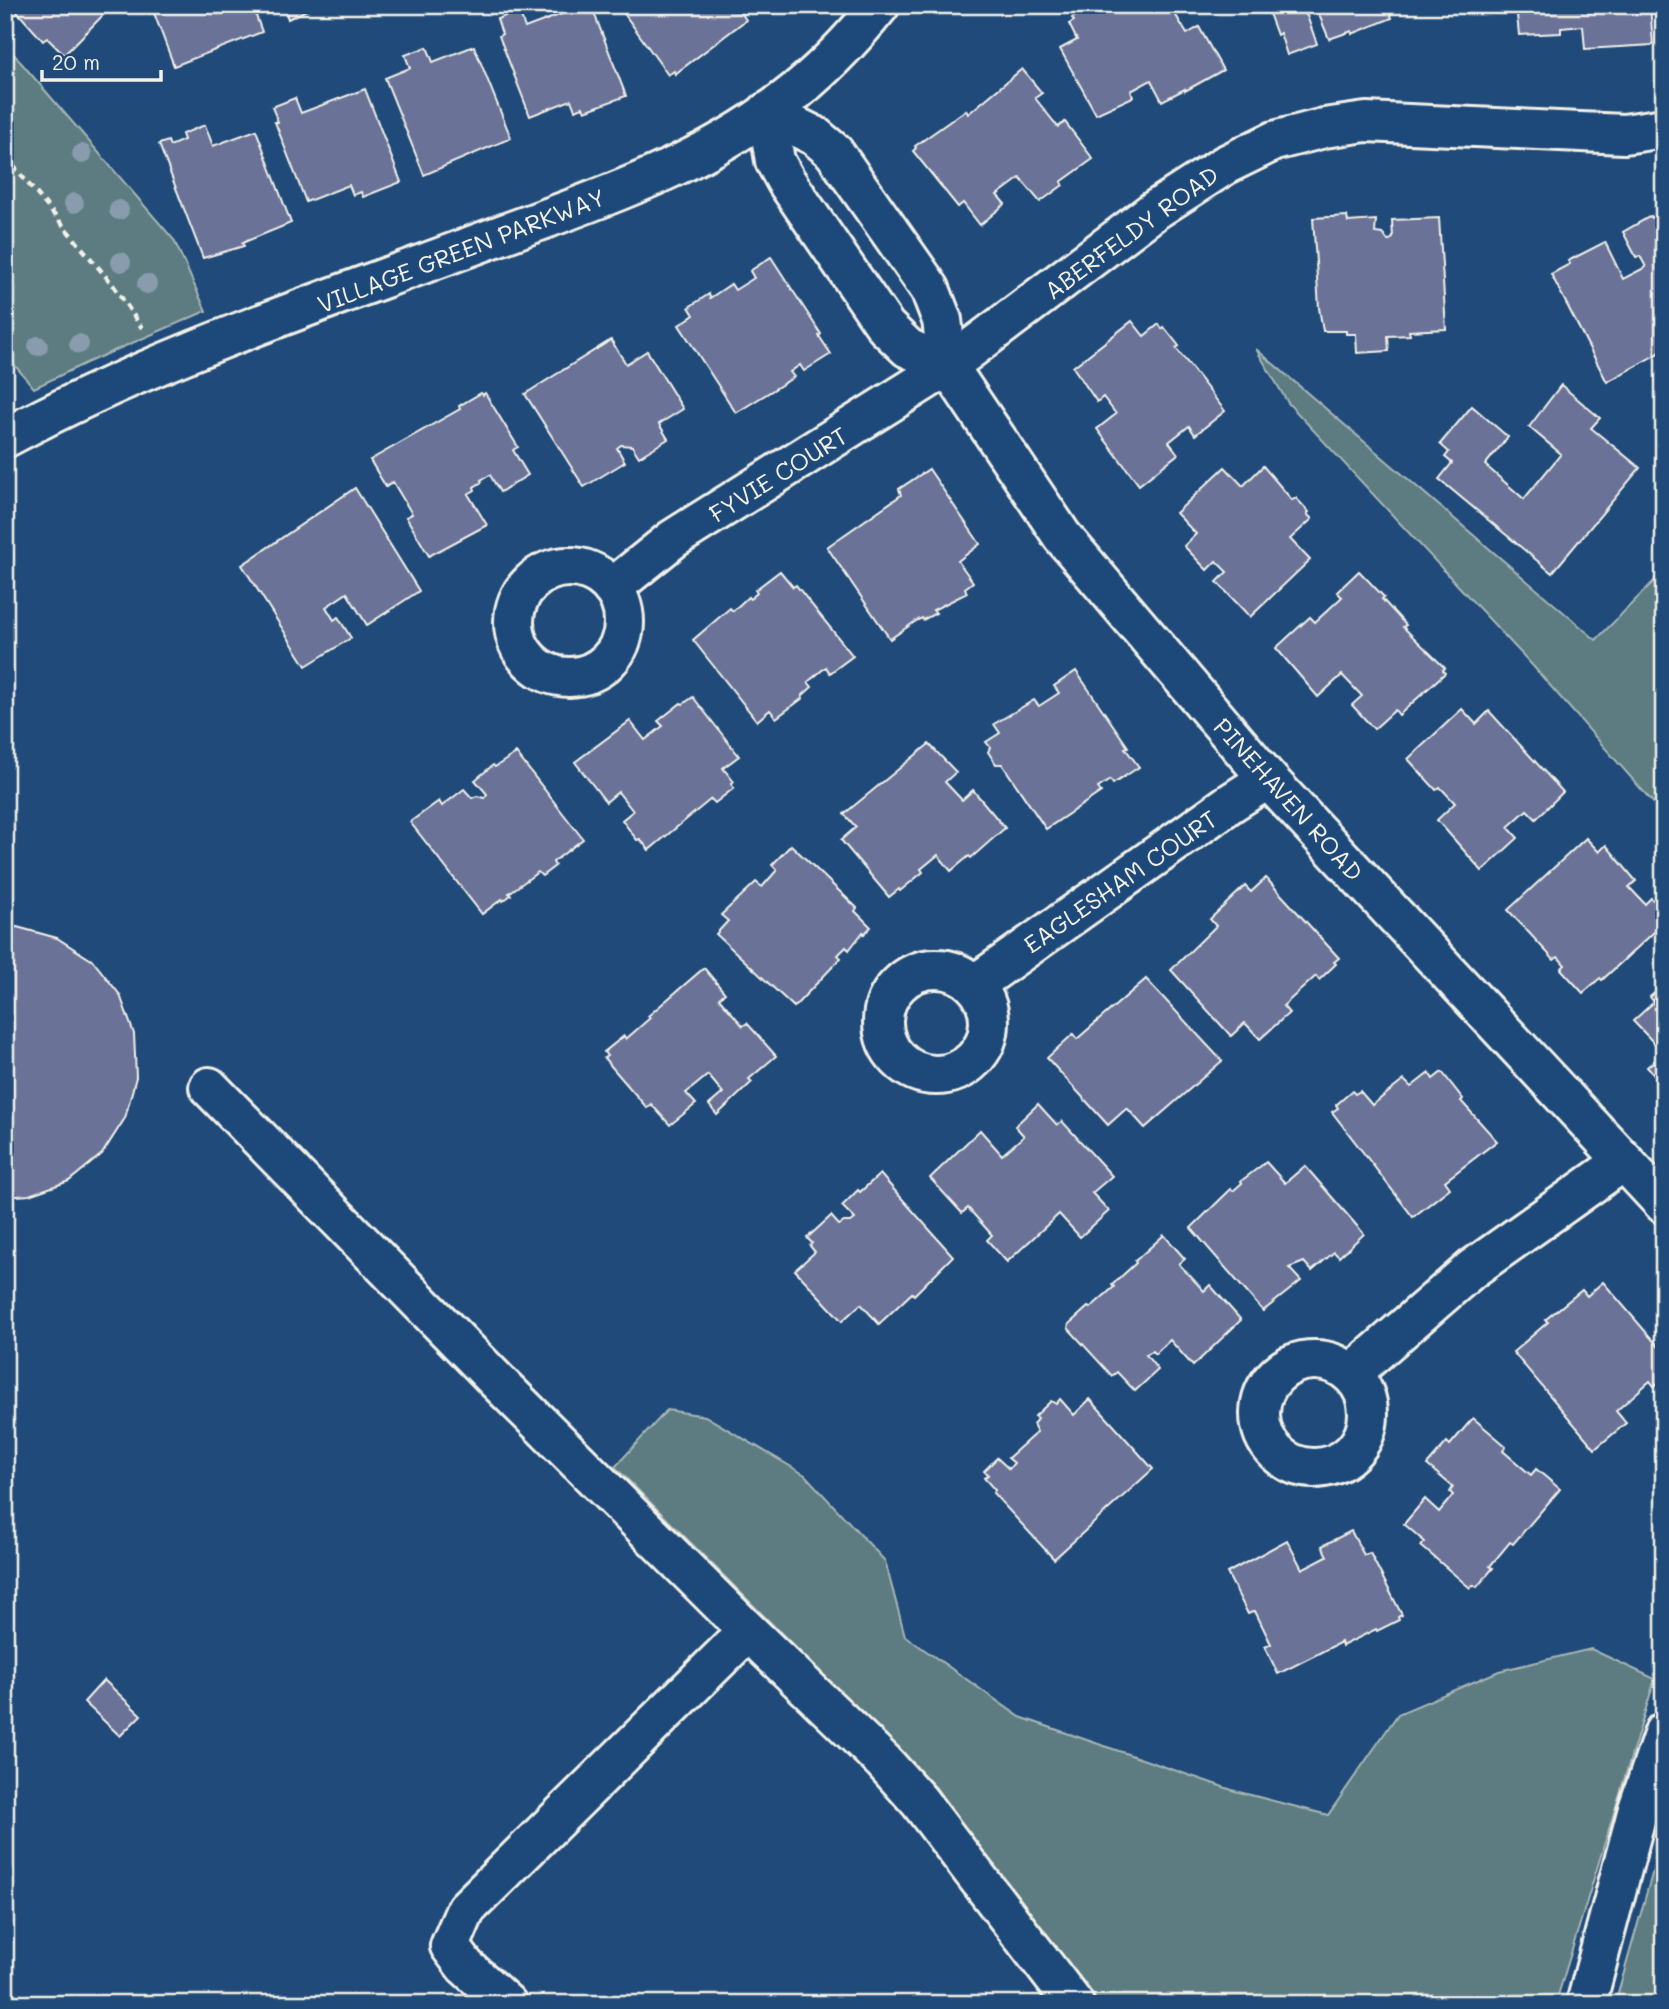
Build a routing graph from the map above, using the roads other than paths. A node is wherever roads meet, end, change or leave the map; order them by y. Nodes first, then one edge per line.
1 (880, 5) edge
2 (767, 112) junction
3 (1664, 128) edge
4 (948, 366) junction
5 (5, 438) edge
6 (612, 588) dead end
7 (1268, 779) junction
8 (974, 985) dead end
9 (209, 1087) dead end
10 (1624, 1161) junction
11 (1664, 1204) edge
12 (1351, 1374) dead end
13 (748, 1631) junction
14 (1664, 1732) edge
15 (507, 2004) edge
16 (1074, 2004) edge
17 (1586, 2004) edge

1 - 2 street, VILLAGE GREEN PARKWAY
2 - 4 street
2 - 4 street, PINEHAVEN ROAD
2 - 5 street, VILLAGE GREEN PARKWAY
3 - 4 street, ABERFELDY ROAD
4 - 6 street, FYVIE COURT
4 - 7 street, PINEHAVEN ROAD
7 - 8 street, EAGLESHAM COURT
7 - 10 street, PINEHAVEN ROAD
9 - 13 street
10 - 11 street, PINEHAVEN ROAD
10 - 12 street
13 - 15 street
13 - 16 street
14 - 17 street

